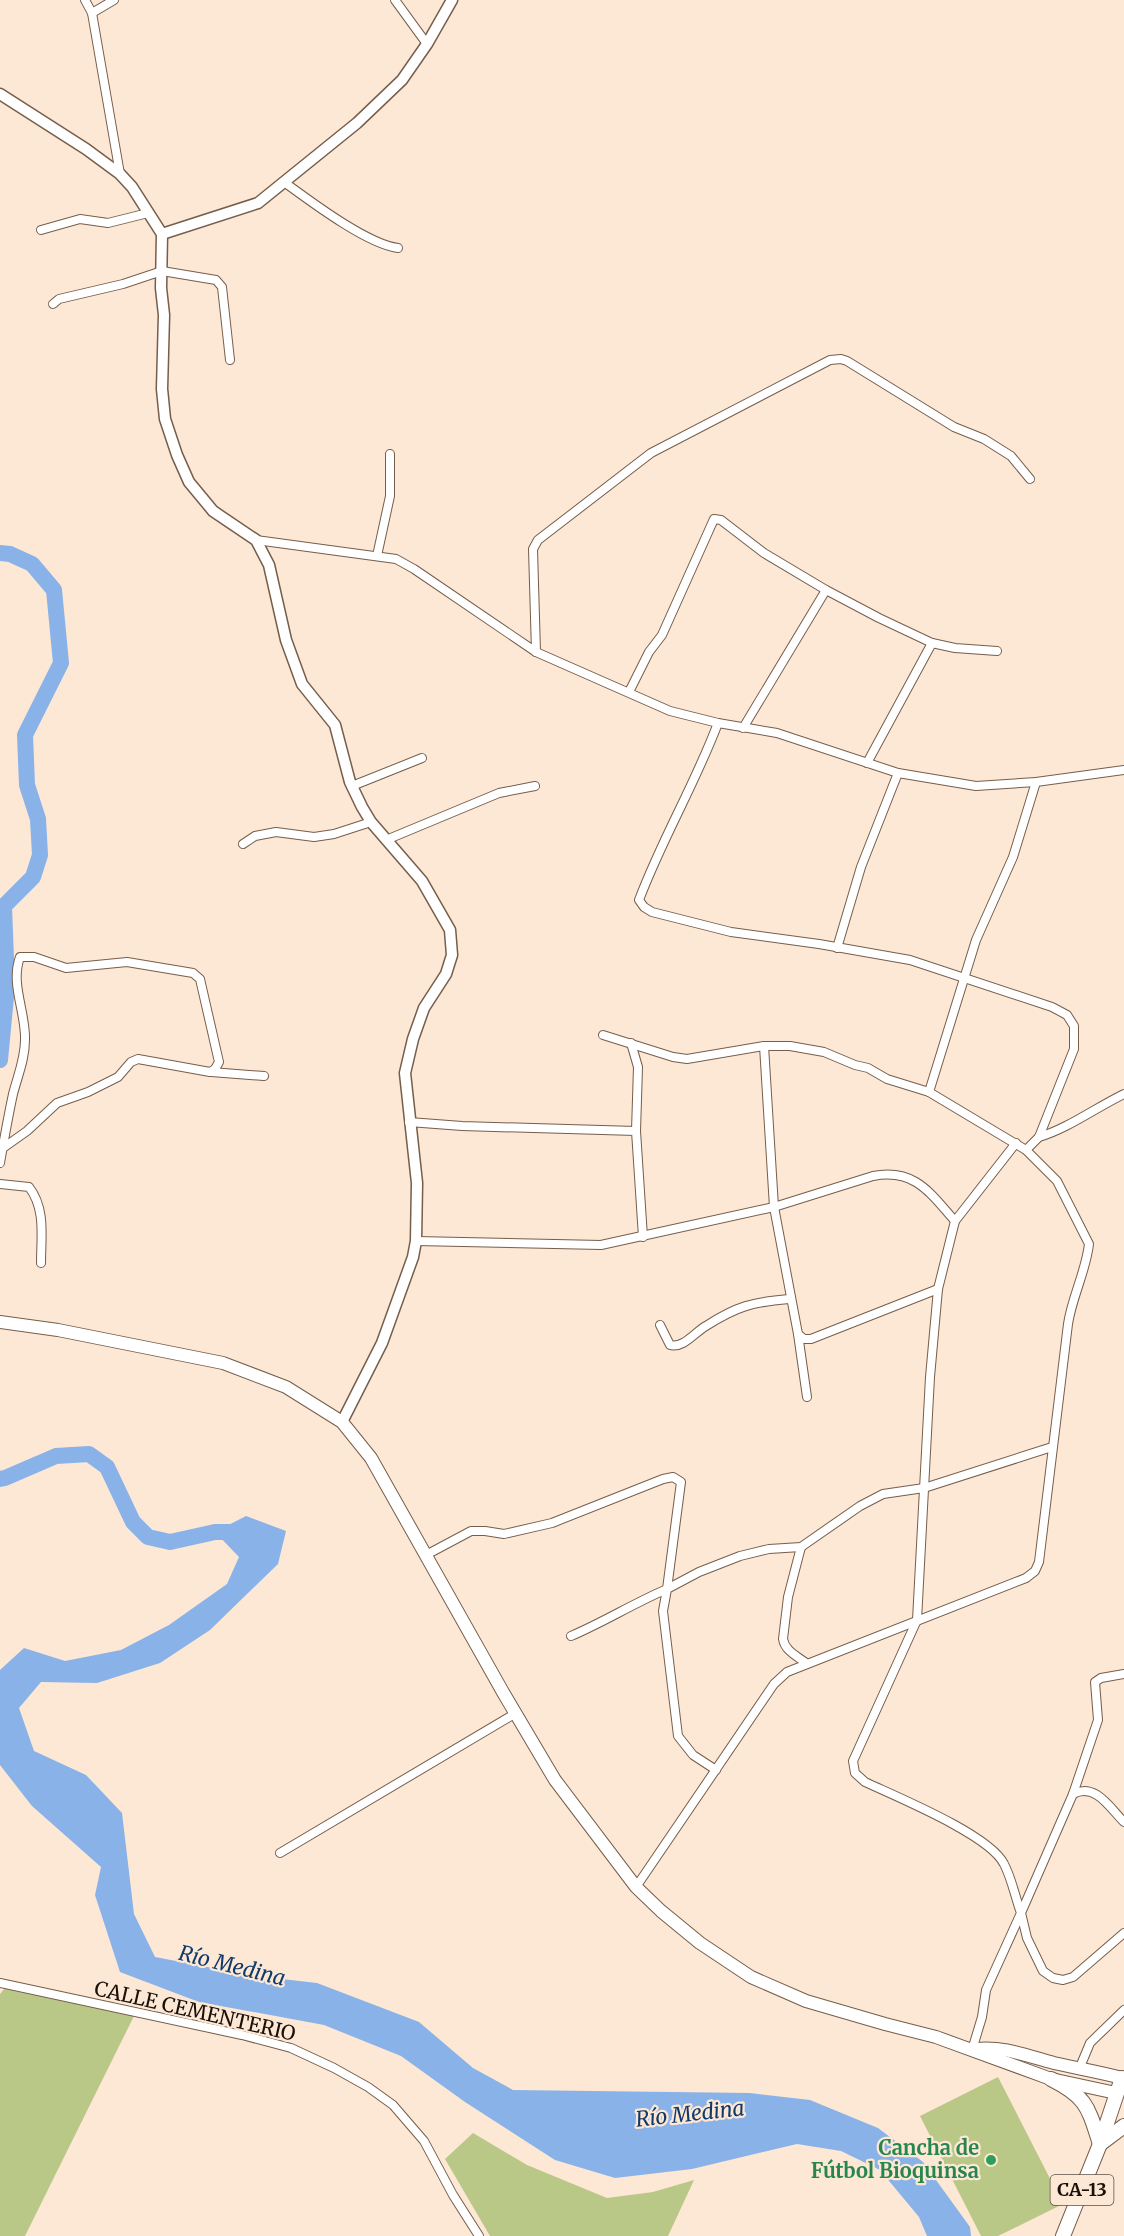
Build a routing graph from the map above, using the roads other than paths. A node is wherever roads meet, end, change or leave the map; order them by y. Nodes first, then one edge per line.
1 (85, 0) edge
2 (114, 0) edge
3 (396, 0) edge
4 (452, 0) edge
5 (92, 13) junction
6 (427, 44) junction
7 (0, 94) edge
8 (120, 174) junction
9 (284, 182) junction
10 (148, 213) junction
11 (41, 230) dead end
12 (162, 234) junction
13 (398, 248) dead end
14 (162, 271) junction
15 (53, 304) dead end
16 (231, 360) dead end
17 (390, 454) dead end
18 (1030, 478) dead end
19 (256, 540) junction
20 (377, 556) junction
21 (826, 590) junction
22 (932, 643) junction
23 (997, 651) dead end
24 (536, 652) junction
25 (629, 692) junction
26 (718, 723) junction
27 (743, 728) junction
28 (422, 758) dead end
29 (867, 763) junction
30 (1124, 770) edge
31 (898, 773) junction
32 (1036, 782) junction
33 (352, 786) junction
34 (535, 786) dead end
35 (371, 822) junction
36 (386, 840) junction
37 (243, 844) dead end
38 (837, 948) junction
39 (963, 978) junction
40 (603, 1035) dead end
41 (632, 1043) junction
42 (764, 1046) junction
43 (210, 1072) junction
44 (264, 1076) dead end
45 (928, 1092) junction
46 (1124, 1094) edge
47 (410, 1122) junction
48 (636, 1131) junction
49 (1039, 1137) junction
50 (1016, 1143) junction
51 (3, 1148) junction
52 (1026, 1150) junction
53 (0, 1163) edge
54 (0, 1184) edge
55 (774, 1207) junction
56 (956, 1221) junction
57 (643, 1237) junction
58 (416, 1241) junction
59 (40, 1263) dead end
60 (938, 1289) junction
61 (789, 1299) junction
62 (0, 1322) edge
63 (660, 1325) dead end
64 (798, 1334) junction
65 (807, 1397) dead end
66 (342, 1422) junction
67 (1052, 1447) junction
68 (924, 1488) junction
69 (801, 1547) junction
70 (426, 1555) junction
71 (667, 1589) junction
72 (917, 1620) junction
73 (571, 1636) dead end
74 (806, 1663) junction
75 (1124, 1674) edge
76 (516, 1713) junction
77 (716, 1770) junction
78 (1073, 1794) junction
79 (1124, 1822) edge
80 (280, 1854) dead end
81 (636, 1887) junction
82 (1021, 1912) junction
83 (1124, 1933) edge
84 (0, 1983) edge
85 (1124, 2010) edge
86 (972, 2050) junction
87 (1080, 2067) junction
88 (1123, 2078) edge
89 (1051, 2079) junction
90 (1120, 2094) edge
91 (1124, 2126) edge
92 (1100, 2144) junction
93 (479, 2236) edge
94 (1063, 2236) edge

1 - 5 street
2 - 5 street
3 - 6 street
4 - 6 street
5 - 8 street
6 - 9 street
7 - 8 street
8 - 10 street
9 - 12 street
9 - 13 street
10 - 11 street
10 - 12 street
12 - 14 street
14 - 15 street
14 - 16 street
14 - 19 street
17 - 20 street
18 - 24 street
19 - 20 street
19 - 33 street
20 - 24 street
21 - 22 street
21 - 25 street
21 - 27 street
22 - 23 street
22 - 29 street
24 - 25 street
25 - 26 street
26 - 27 street
26 - 38 street
27 - 29 street
28 - 33 street
29 - 31 street
30 - 32 street
31 - 32 street
31 - 38 street
32 - 39 street
33 - 35 street
34 - 36 street
35 - 36 street
35 - 37 street
36 - 47 street
38 - 39 street
39 - 45 street
39 - 49 street
40 - 41 street
41 - 42 street
41 - 48 street
42 - 45 street
42 - 55 street
43 - 44 street
43 - 51 street
43 - 51 street
45 - 50 street
46 - 49 street
47 - 48 street
47 - 58 street
48 - 57 street
49 - 52 street
50 - 52 street
50 - 56 street
51 - 53 street
52 - 67 street
54 - 59 street
55 - 56 street
55 - 57 street
55 - 61 street
56 - 60 street
57 - 58 street
58 - 66 street
60 - 64 street
60 - 68 street
61 - 63 street
61 - 64 street
62 - 66 main road
64 - 65 street
66 - 70 main road
67 - 68 street
67 - 72 street
68 - 69 street
68 - 72 street
69 - 71 street
69 - 74 street
70 - 71 street
70 - 76 main road
71 - 73 street
71 - 77 street
72 - 74 street
72 - 82 street
74 - 77 street
75 - 78 street
76 - 80 street
76 - 81 main road
77 - 81 street
78 - 79 street
78 - 82 street
81 - 86 main road
82 - 83 street
82 - 86 street
84 - 93 street, CALLE CEMENTERIO
85 - 87 street
86 - 87 main road
86 - 89 main road
87 - 88 main road
88 - 90 highway, CA-13
89 - 90 main road
89 - 92 highway
90 - 92 highway, CA-13
91 - 92 highway
92 - 94 highway, CA-13

